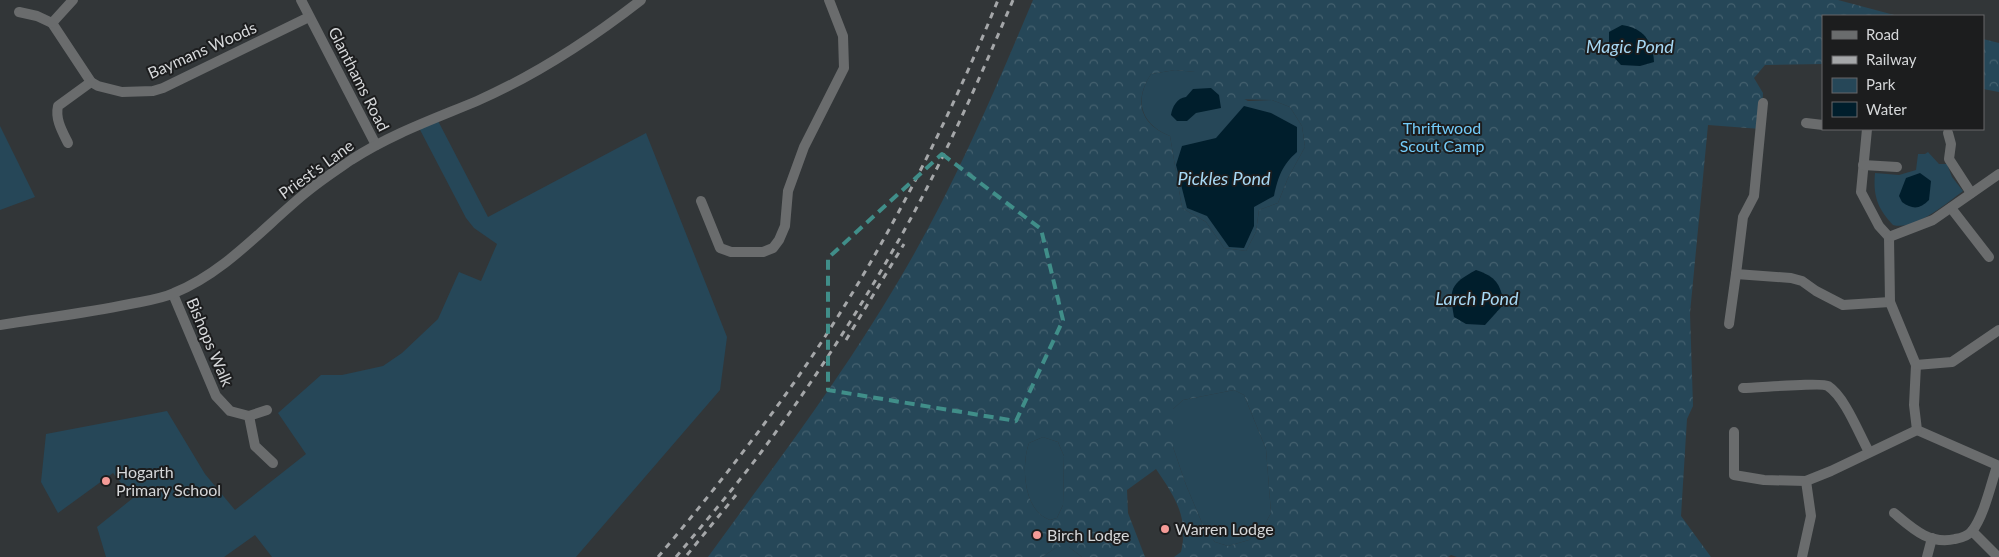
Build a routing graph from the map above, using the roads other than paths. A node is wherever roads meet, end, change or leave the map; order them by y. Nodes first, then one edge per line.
1 (73, 0) edge
2 (301, 0) edge
3 (641, 0) edge
4 (829, 0) edge
5 (19, 12) dead end
6 (310, 17) junction
7 (52, 23) junction
8 (91, 82) junction
9 (1763, 103) dead end
10 (1806, 123) dead end
11 (1822, 125) edge
12 (1864, 130) edge
13 (1948, 133) dead end
14 (68, 143) dead end
15 (376, 145) junction
16 (1863, 165) junction
17 (1898, 167) dead end
18 (1999, 174) edge
19 (1971, 193) junction
20 (701, 201) dead end
21 (1951, 208) junction
22 (1889, 236) junction
23 (1989, 257) dead end
24 (1736, 274) junction
25 (173, 294) junction
26 (1890, 302) junction
27 (1729, 324) dead end
28 (0, 325) edge
29 (1997, 336) edge
30 (1916, 365) junction
31 (1743, 388) dead end
32 (267, 410) dead end
33 (248, 416) junction
34 (1917, 430) junction
35 (1734, 432) dead end
36 (1869, 452) junction
37 (273, 463) dead end
38 (1998, 466) edge
39 (1806, 481) junction
40 (1894, 513) dead end
41 (1972, 531) junction
42 (1932, 538) junction
43 (1802, 557) edge
44 (1927, 557) edge
45 (1998, 557) edge

1 - 7 street
2 - 6 street, Glanthams Road
3 - 15 street, Priest's Lane
4 - 20 street
5 - 7 street
6 - 8 street, Baymans Woods
6 - 15 street, Glanthams Road
7 - 8 street
8 - 14 street
9 - 24 street
10 - 11 street
12 - 16 street
13 - 19 street
15 - 25 street, Priest's Lane
16 - 17 street
16 - 22 street
18 - 19 street
19 - 21 street
21 - 22 street
21 - 23 street
22 - 26 street
24 - 26 street
24 - 27 street
25 - 28 street, Priest's Lane
25 - 33 street, Bishops Walk
26 - 30 street
29 - 30 street
30 - 34 street
31 - 36 street
32 - 33 street
33 - 37 street
34 - 36 street
34 - 38 street
35 - 39 street
36 - 39 street
38 - 41 street
39 - 43 street
40 - 42 street
41 - 42 street
41 - 45 street
42 - 44 street

